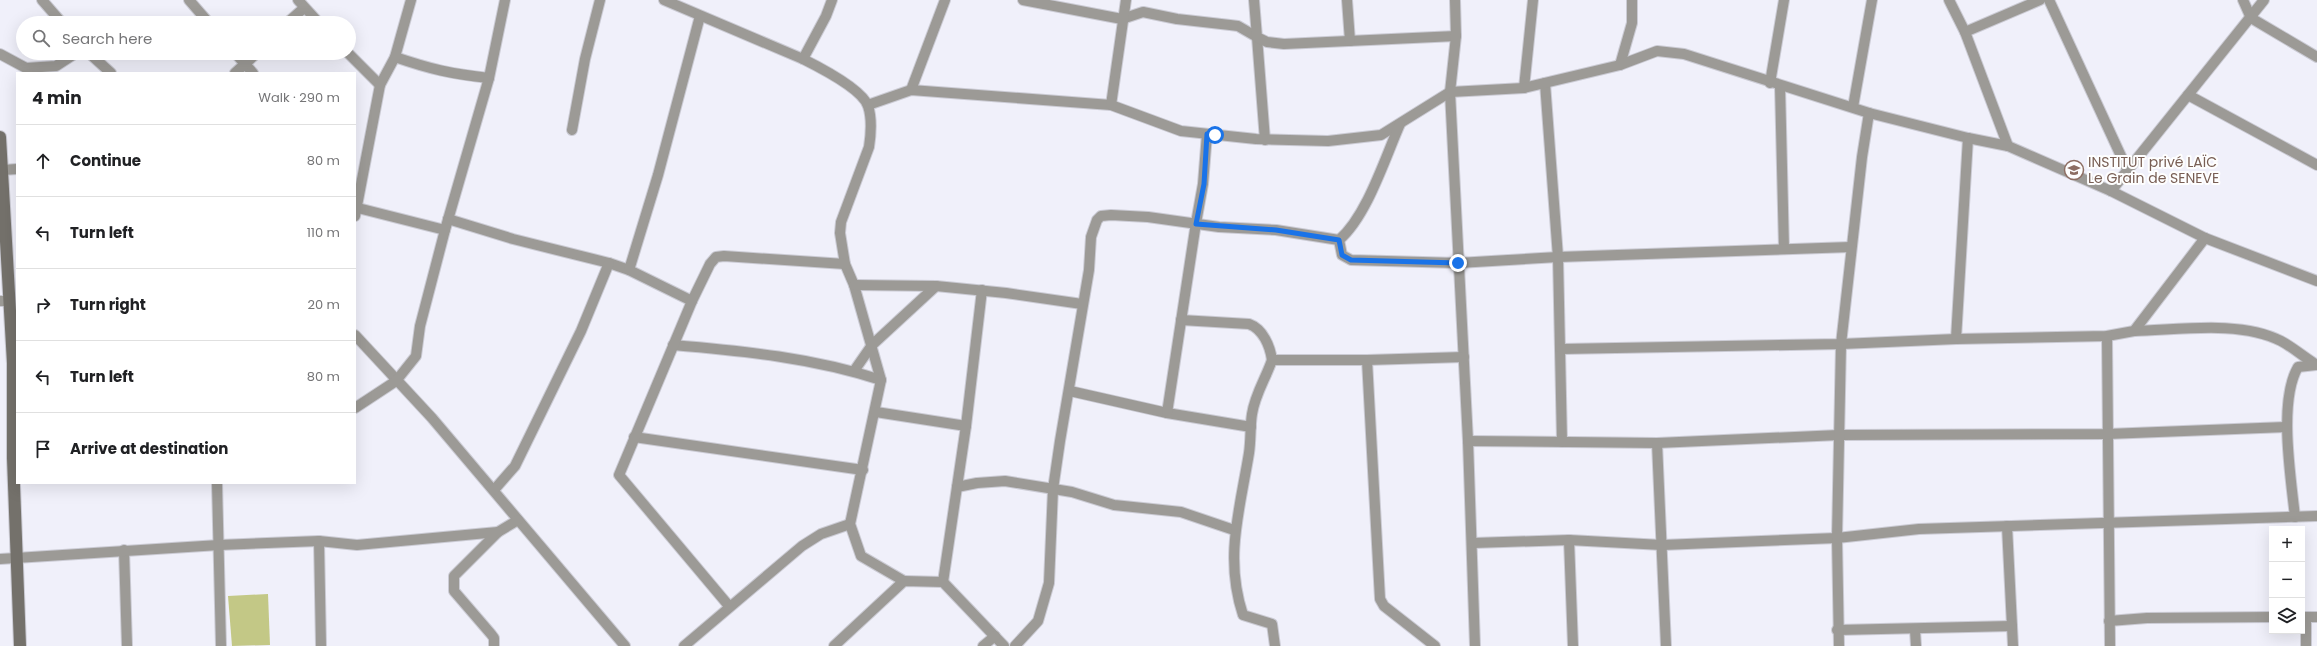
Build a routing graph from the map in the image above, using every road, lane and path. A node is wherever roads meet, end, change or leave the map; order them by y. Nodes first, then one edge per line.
1 (42, 0) edge
2 (190, 0) edge
3 (411, 0) edge
4 (505, 0) edge
5 (600, 0) edge
6 (664, 0) edge
7 (832, 0) edge
8 (945, 0) edge
9 (1023, 0) edge
10 (1126, 0) edge
11 (1254, 0) edge
12 (1347, 0) edge
13 (1455, 0) edge
14 (1533, 0) edge
15 (1632, 0) edge
16 (1784, 0) edge
17 (1872, 0) edge
18 (1949, 0) edge
19 (2040, 0) edge
20 (2049, 0) edge
21 (2243, 0) edge
22 (2264, 0) edge
23 (301, 4) edge
24 (56, 16) edge
25 (203, 16) edge
26 (292, 16) edge
27 (312, 16) edge
28 (700, 16) junction
29 (2251, 18) junction
30 (1122, 19) junction
31 (1965, 32) junction
32 (1456, 36) junction
33 (1257, 37) junction
34 (1350, 41) junction
35 (0, 54) edge
36 (395, 57) junction
37 (2317, 57) edge
38 (803, 59) junction
39 (65, 60) edge
40 (96, 60) edge
41 (241, 60) edge
42 (249, 60) edge
43 (355, 60) edge
44 (245, 64) junction
45 (1620, 65) junction
46 (109, 72) edge
47 (236, 72) edge
48 (252, 72) edge
49 (489, 78) junction
50 (1770, 82) junction
51 (1545, 83) junction
52 (380, 85) junction
53 (1780, 86) junction
54 (1524, 88) junction
55 (911, 90) junction
56 (1450, 92) junction
57 (2188, 95) junction
58 (868, 105) junction
59 (1111, 105) junction
60 (1853, 107) junction
61 (1869, 114) junction
62 (1400, 124) junction
63 (572, 130) dead end
64 (1207, 134) junction
65 (0, 137) edge
66 (1968, 138) junction
67 (1266, 140) junction
68 (2008, 146) junction
69 (2317, 165) edge
70 (16, 169) edge
71 (2127, 169) junction
72 (3, 170) junction
73 (2112, 191) junction
74 (356, 209) edge
75 (448, 219) junction
76 (1196, 224) junction
77 (445, 230) junction
78 (2205, 238) junction
79 (1339, 240) junction
80 (1851, 247) junction
81 (1784, 249) junction
82 (1558, 257) junction
83 (609, 263) junction
84 (1458, 263) junction
85 (845, 264) junction
86 (628, 270) junction
87 (2317, 281) edge
88 (854, 285) junction
89 (936, 286) junction
90 (982, 290) junction
91 (4, 301) edge
92 (692, 301) junction
93 (1082, 304) junction
94 (1181, 320) junction
95 (2134, 331) junction
96 (356, 336) edge
97 (2107, 336) junction
98 (1956, 339) junction
99 (1841, 344) junction
100 (673, 345) junction
101 (872, 346) junction
102 (1561, 349) junction
103 (1464, 357) junction
104 (1272, 360) junction
105 (1367, 360) junction
106 (15, 362) edge
107 (2317, 365) edge
108 (854, 371) junction
109 (881, 380) junction
110 (396, 381) junction
111 (1070, 392) junction
112 (356, 407) edge
113 (876, 412) junction
114 (1167, 413) junction
115 (966, 426) junction
116 (1251, 427) junction
117 (2286, 427) junction
118 (2107, 434) junction
119 (1839, 435) junction
120 (634, 437) junction
121 (1468, 441) junction
122 (1562, 442) junction
123 (1657, 443) junction
124 (15, 458) edge
125 (863, 470) junction
126 (16, 484) edge
127 (16, 484) edge
128 (217, 484) edge
129 (957, 487) junction
130 (1054, 489) junction
131 (494, 490) junction
132 (2317, 516) edge
133 (2295, 517) junction
134 (518, 520) junction
135 (2108, 522) junction
136 (850, 524) junction
137 (2007, 526) junction
138 (1234, 530) junction
139 (498, 532) junction
140 (1837, 538) junction
141 (1569, 540) junction
142 (319, 541) junction
143 (1473, 543) junction
144 (219, 545) junction
145 (1662, 545) junction
146 (124, 550) junction
147 (0, 559) edge
148 (19, 560) junction
149 (904, 581) junction
150 (943, 582) junction
151 (729, 606) junction
152 (2269, 617) edge
153 (2305, 617) edge
154 (2317, 617) edge
155 (2109, 621) junction
156 (2012, 626) junction
157 (1837, 630) junction
158 (1915, 630) junction
159 (2305, 632) edge
160 (995, 636) junction
161 (495, 645) edge
162 (20, 646) edge
163 (127, 646) edge
164 (221, 646) edge
165 (321, 646) edge
166 (625, 646) edge
167 (684, 646) edge
168 (834, 646) edge
169 (984, 646) edge
170 (1004, 646) edge
171 (1016, 646) edge
172 (1275, 646) edge
173 (1435, 646) edge
174 (1475, 646) edge
175 (1573, 646) edge
176 (1666, 646) edge
177 (1838, 646) edge
178 (1916, 646) edge
179 (2013, 646) edge
180 (2110, 646) edge
181 (2306, 646) edge

1 - 24 street
2 - 25 street
3 - 36 street
4 - 49 street
5 - 63 street
6 - 28 street
7 - 38 street
8 - 55 street
9 - 30 street
10 - 30 street
11 - 33 street
12 - 34 street
13 - 32 street
14 - 54 street
15 - 45 street
16 - 50 street
17 - 60 street
18 - 31 street
19 - 31 street
20 - 71 street
21 - 29 street
22 - 29 street
23 - 26 street
23 - 27 street
28 - 38 street
28 - 86 street
29 - 37 street
29 - 57 street
30 - 33 street
30 - 59 street
31 - 68 street
32 - 34 street
32 - 56 street
33 - 34 street
33 - 67 street
35 - 39 street
36 - 49 street
36 - 52 street
38 - 58 street
40 - 46 street
41 - 44 street
42 - 44 street
43 - 52 street
44 - 47 street
44 - 48 street
45 - 50 street
45 - 51 street
49 - 75 street
50 - 53 street
51 - 54 street
51 - 82 street
52 - 74 street
53 - 60 street
53 - 81 street
54 - 56 street
55 - 58 street
55 - 59 street
56 - 62 street
56 - 84 street
57 - 69 street
57 - 71 street
58 - 85 street
59 - 64 street
60 - 61 street
61 - 66 street
61 - 80 street
62 - 67 street
62 - 79 street
64 - 67 street
64 - 76 street
65 - 72 street
66 - 68 street
66 - 98 street
68 - 73 street
70 - 72 street
71 - 73 street
72 - 91 street
73 - 78 street
74 - 77 street
75 - 77 street
75 - 83 street
76 - 79 street
76 - 93 street
76 - 94 street
77 - 110 street
78 - 87 street
78 - 95 street
79 - 84 street
80 - 81 street
80 - 99 street
81 - 82 street
82 - 84 street
82 - 102 street
83 - 86 street
83 - 131 street
84 - 103 street
85 - 88 street
85 - 92 street
86 - 92 street
88 - 89 street
88 - 101 street
89 - 90 street
89 - 101 street
90 - 93 street
90 - 115 street
91 - 106 street
92 - 100 street
93 - 111 street
94 - 104 street
94 - 114 street
95 - 97 street
95 - 107 street
96 - 110 street
97 - 98 street
97 - 118 street
98 - 99 street
99 - 102 street
99 - 119 street
100 - 108 street
100 - 120 street
101 - 108 street
101 - 109 street
102 - 122 street
103 - 105 street
103 - 121 street
104 - 105 street
104 - 116 street
105 - 173 street
106 - 124 street
107 - 117 street
108 - 109 street
109 - 113 street
110 - 112 street
110 - 131 street
111 - 114 street
111 - 130 street
113 - 115 street
113 - 125 street
114 - 116 street
115 - 129 street
116 - 138 street
117 - 118 street
117 - 133 street
118 - 119 street
118 - 135 street
119 - 123 street
119 - 140 street
120 - 125 street
120 - 151 street
121 - 122 street
121 - 143 street
122 - 123 street
123 - 145 street
124 - 127 street
125 - 136 street
126 - 148 street
128 - 144 street
129 - 130 street
129 - 150 street
130 - 138 street
130 - 171 street
131 - 134 street
132 - 133 street
133 - 135 street
134 - 139 street
134 - 166 street
135 - 137 street
135 - 155 street
136 - 149 street
136 - 151 street
137 - 140 street
137 - 156 street
138 - 172 street
139 - 142 street
139 - 161 street
140 - 145 street
140 - 157 street
141 - 143 street
141 - 145 street
141 - 175 street
142 - 144 street
142 - 165 street
143 - 174 street
144 - 146 street
144 - 164 street
145 - 176 street
146 - 148 street
146 - 163 street
147 - 148 street
148 - 162 street
149 - 150 street
149 - 168 street
150 - 160 street
151 - 167 street
152 - 155 street
153 - 154 street
155 - 180 street
156 - 158 street
156 - 179 street
157 - 158 street
157 - 177 street
158 - 178 street
159 - 181 street
160 - 169 street
160 - 170 street

